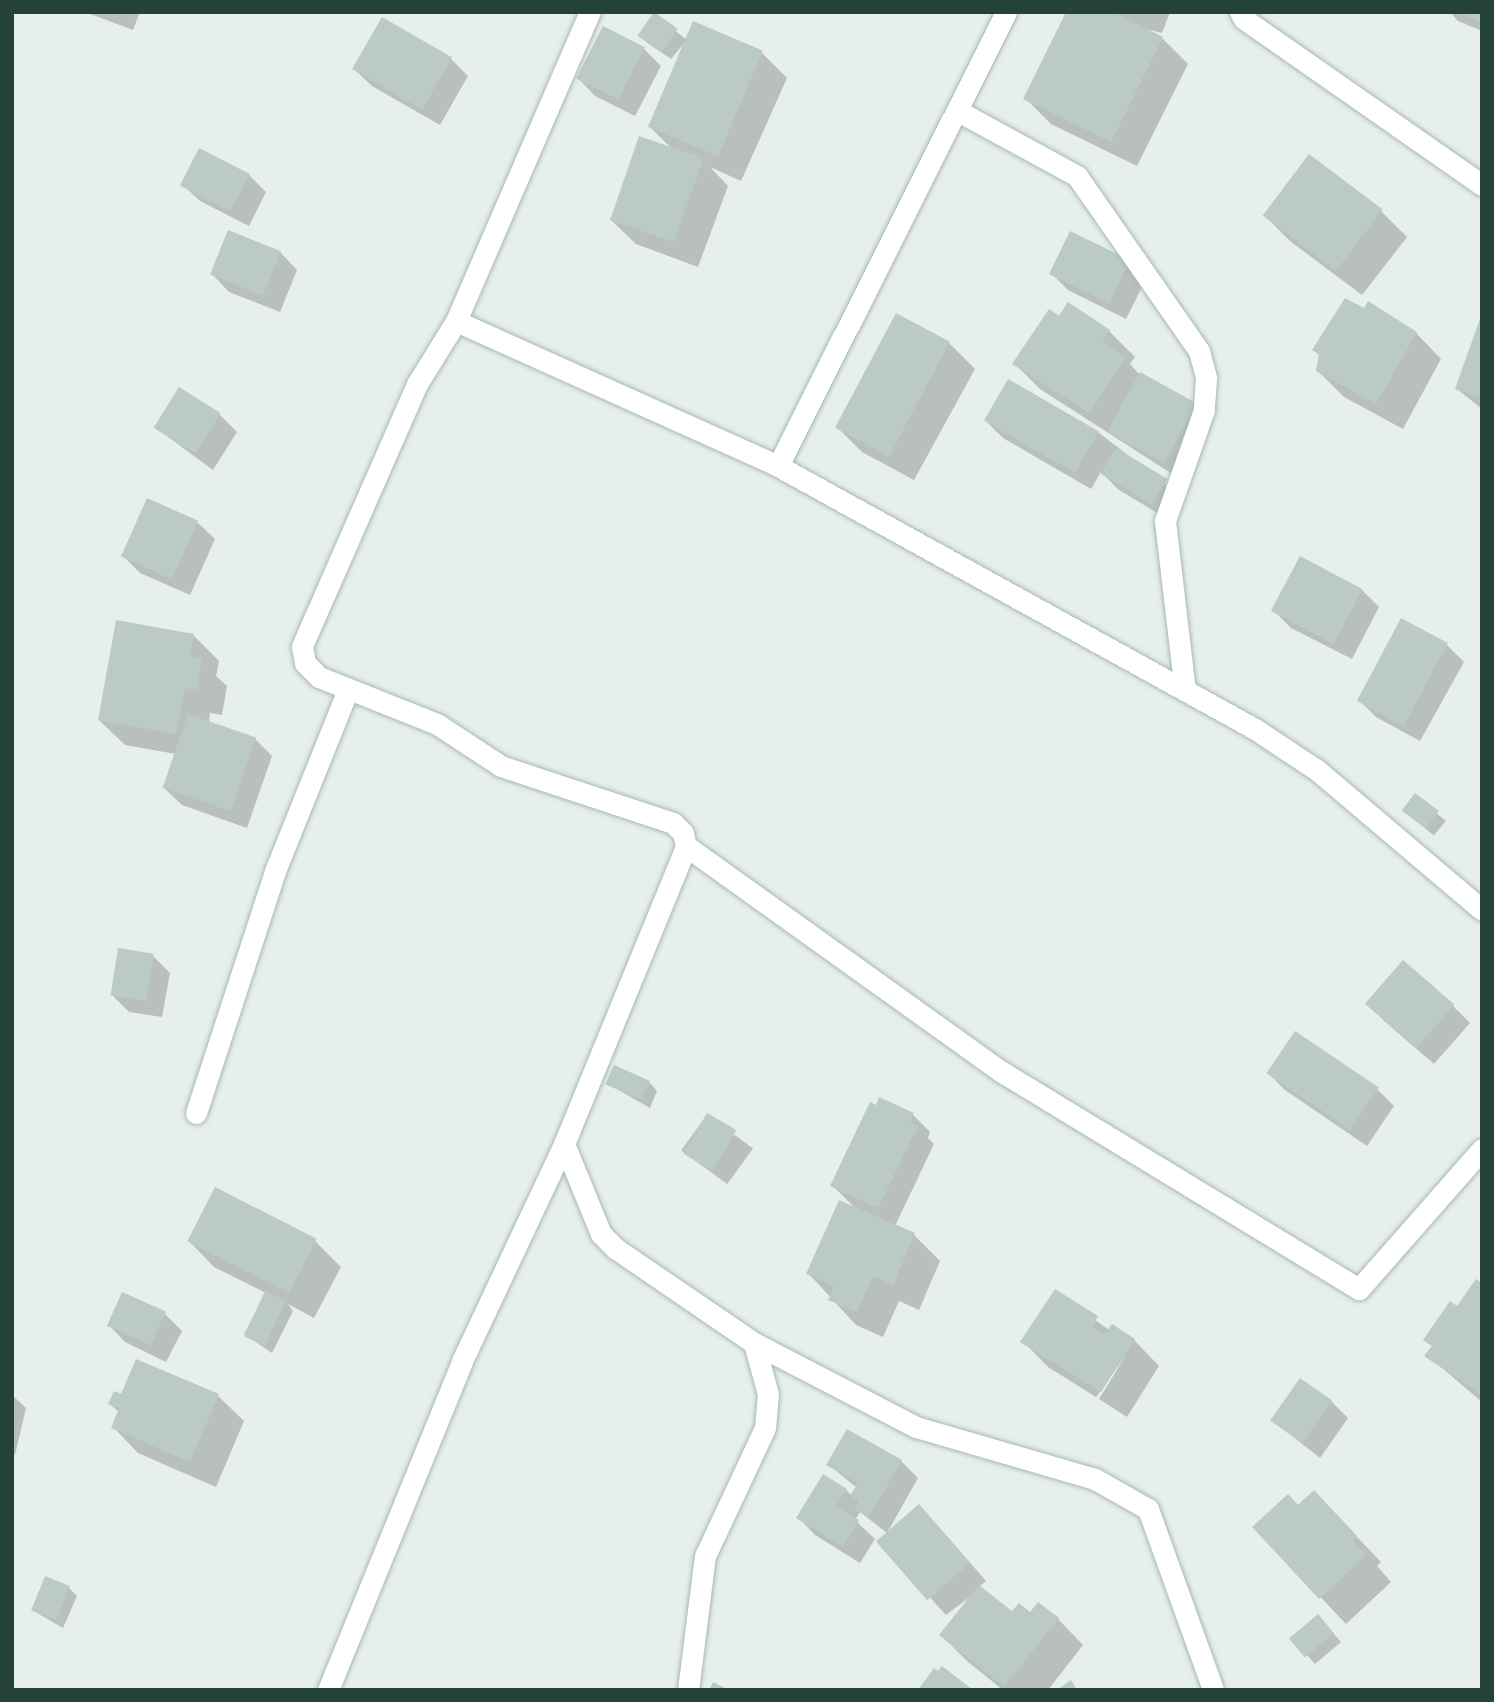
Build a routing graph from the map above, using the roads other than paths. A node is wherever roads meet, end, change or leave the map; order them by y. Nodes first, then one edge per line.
1 (590, 12) edge
2 (1006, 12) edge
3 (1240, 12) edge
4 (958, 111) junction
5 (1482, 185) edge
6 (456, 321) junction
7 (778, 466) junction
8 (348, 689) junction
9 (1185, 690) junction
10 (686, 846) junction
11 (1482, 910) edge
12 (196, 1113) dead end
13 (564, 1144) junction
14 (1482, 1149) edge
15 (754, 1343) junction
16 (328, 1690) edge
17 (688, 1690) edge
18 (1213, 1690) edge

1 - 6 street
2 - 4 street
3 - 5 street
4 - 7 street
4 - 9 street
6 - 7 street
6 - 8 street
7 - 9 street
8 - 10 street
8 - 12 street
9 - 11 street
10 - 13 street
10 - 14 street
13 - 15 street
13 - 16 street
15 - 17 street
15 - 18 street

